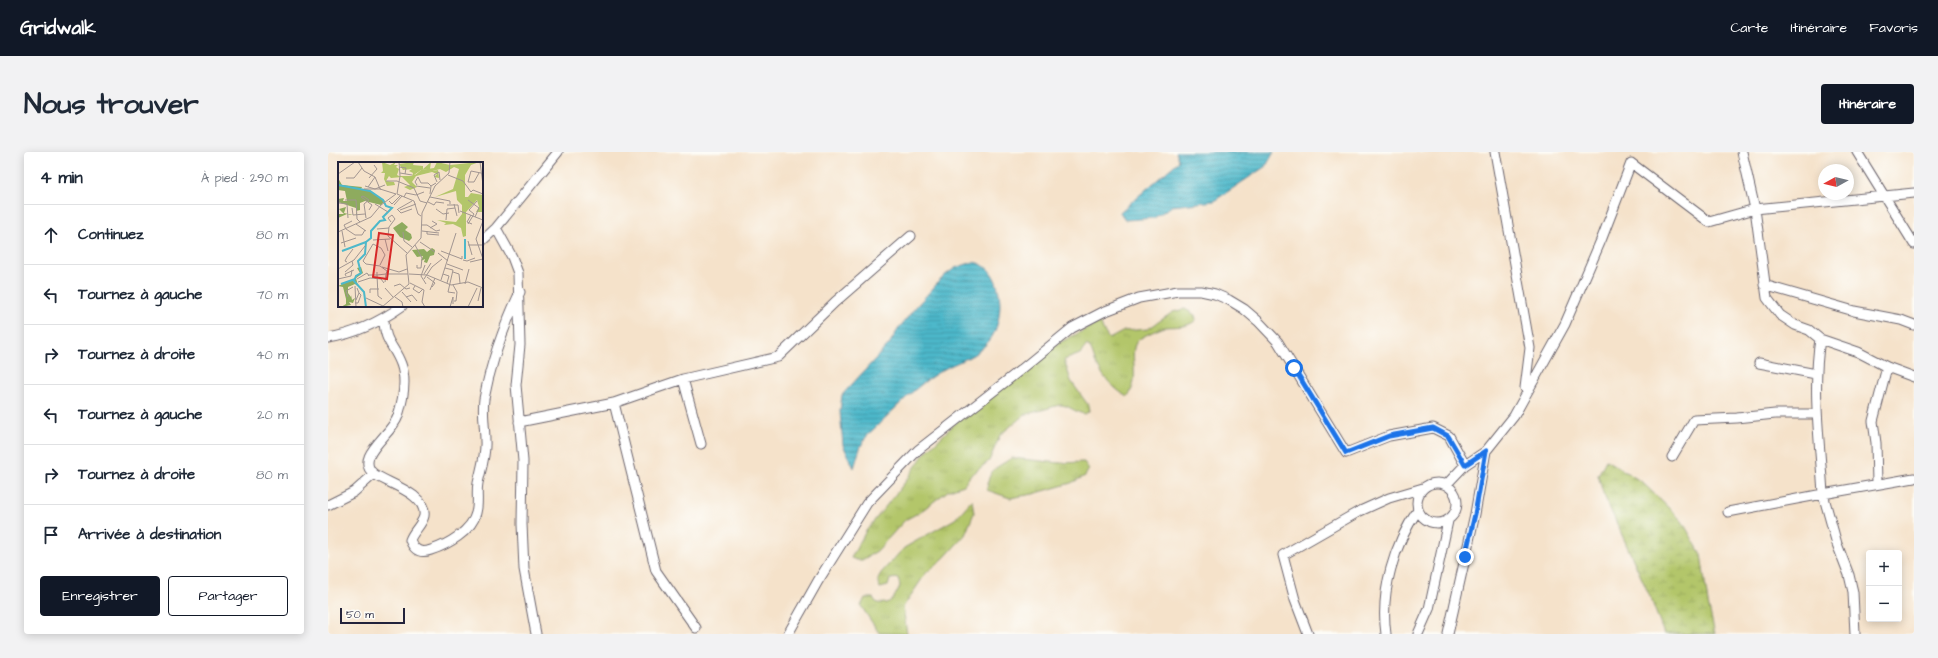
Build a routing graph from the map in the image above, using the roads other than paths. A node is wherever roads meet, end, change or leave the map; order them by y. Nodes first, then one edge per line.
1 (558, 152) edge
2 (1495, 152) edge
3 (1742, 152) edge
4 (1857, 152) edge
5 (1914, 193) edge
6 (1885, 196) junction
7 (1755, 209) junction
8 (496, 228) junction
9 (911, 236) dead end
10 (483, 240) edge
11 (1914, 244) edge
12 (1764, 285) junction
13 (520, 292) junction
14 (401, 307) edge
15 (384, 319) junction
16 (1914, 325) edge
17 (328, 338) edge
18 (1820, 339) junction
19 (1760, 363) dead end
20 (1887, 367) junction
21 (1816, 374) junction
22 (1914, 377) edge
23 (682, 379) junction
24 (1522, 397) junction
25 (614, 403) junction
26 (1816, 414) junction
27 (519, 422) junction
28 (701, 444) dead end
29 (1486, 451) junction
30 (1672, 457) dead end
31 (1465, 465) junction
32 (374, 474) junction
33 (1914, 478) edge
34 (1877, 483) junction
35 (1446, 484) junction
36 (1423, 488) junction
37 (1823, 494) junction
38 (328, 505) edge
39 (1418, 510) junction
40 (1728, 512) dead end
41 (1448, 521) junction
42 (696, 628) dead end
43 (536, 634) edge
44 (788, 634) edge
45 (1308, 634) edge
46 (1386, 634) edge
47 (1418, 634) edge
48 (1448, 634) edge
49 (1855, 634) edge

1 - 8 street
2 - 24 street
3 - 7 street
4 - 6 street
5 - 6 street
6 - 7 street
6 - 11 street
7 - 12 street
7 - 24 street
8 - 10 street
8 - 13 street
9 - 23 street
12 - 16 street
12 - 18 street
13 - 27 street
13 - 32 street
14 - 15 street
15 - 17 street
15 - 32 street
18 - 20 street
18 - 21 street
19 - 21 street
20 - 22 street
20 - 34 street
21 - 26 street
23 - 25 street
23 - 28 street
24 - 29 street
25 - 27 street
25 - 42 street
26 - 30 street
26 - 37 street
27 - 43 street
29 - 31 street
29 - 48 street
31 - 35 street
31 - 44 street
32 - 38 street
33 - 34 street
34 - 37 street
35 - 36 street
35 - 41 street
36 - 39 street
36 - 45 street
37 - 40 street
37 - 49 street
39 - 41 street
39 - 46 street
41 - 47 street

